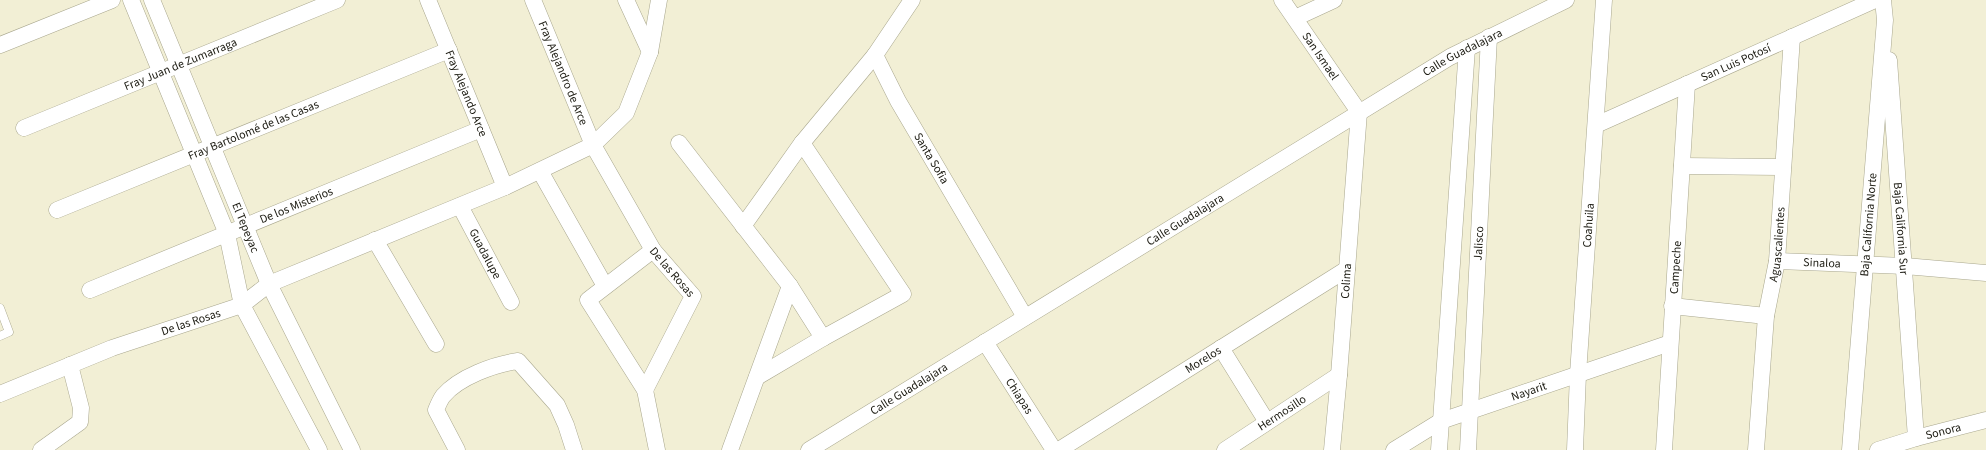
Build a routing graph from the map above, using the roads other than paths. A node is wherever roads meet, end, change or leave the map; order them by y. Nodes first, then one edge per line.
1 (112, 0) edge
2 (131, 0) edge
3 (152, 0) edge
4 (337, 0) edge
5 (428, 0) edge
6 (533, 0) edge
7 (626, 0) edge
8 (659, 0) edge
9 (912, 0) edge
10 (1282, 0) edge
11 (1334, 0) edge
12 (1566, 0) edge
13 (1604, 0) edge
14 (1875, 0) edge
15 (1883, 0) edge
16 (1294, 18) junction
17 (1885, 20) junction
18 (1792, 37) junction
19 (1490, 38) junction
20 (0, 45) edge
21 (1467, 48) junction
22 (449, 50) junction
23 (650, 52) junction
24 (875, 55) junction
25 (179, 65) junction
26 (161, 72) junction
27 (1687, 84) junction
28 (1358, 112) junction
29 (1596, 125) junction
30 (24, 128) dead end
31 (481, 129) junction
32 (679, 143) dead end
33 (802, 143) junction
34 (593, 145) junction
35 (212, 147) junction
36 (194, 154) junction
37 (1682, 166) junction
38 (1784, 167) junction
39 (540, 172) junction
40 (505, 187) junction
41 (460, 206) junction
42 (57, 210) dead end
43 (245, 226) junction
44 (743, 226) junction
45 (227, 234) junction
46 (375, 240) junction
47 (653, 250) junction
48 (1777, 260) junction
49 (1864, 264) junction
50 (1905, 266) junction
51 (1347, 269) junction
52 (1986, 273) edge
53 (269, 284) junction
54 (605, 286) junction
55 (790, 286) junction
56 (90, 290) dead end
57 (511, 302) dead end
58 (242, 305) junction
59 (1672, 306) junction
60 (0, 308) edge
61 (1766, 316) junction
62 (1025, 317) junction
63 (0, 336) edge
64 (823, 338) junction
65 (985, 342) junction
66 (1670, 343) junction
67 (436, 344) dead end
68 (1222, 348) junction
69 (70, 365) junction
70 (1578, 374) junction
71 (1339, 375) junction
72 (757, 377) junction
73 (645, 390) junction
74 (0, 394) edge
75 (1470, 412) junction
76 (1986, 420) edge
77 (1441, 421) junction
78 (1268, 422) junction
79 (1916, 438) junction
80 (41, 450) edge
81 (319, 450) edge
82 (352, 450) edge
83 (457, 450) edge
84 (574, 450) edge
85 (657, 450) edge
86 (730, 450) edge
87 (809, 450) edge
88 (1054, 450) edge
89 (1059, 450) edge
90 (1225, 450) edge
91 (1332, 450) edge
92 (1394, 450) edge
93 (1439, 450) edge
94 (1468, 450) edge
95 (1575, 450) edge
96 (1664, 450) edge
97 (1756, 450) edge
98 (1850, 450) edge
99 (1878, 450) edge

1 - 20 street
2 - 26 street, El Tepeyac
3 - 25 street, El Tepeyac
4 - 25 street, Fray Juan de Zumarraga
5 - 22 street, Fray Alejando Arce
6 - 34 street, Fray Alejandro de Arce
7 - 23 street
8 - 23 street, De las Rosas
9 - 24 street
10 - 16 street, San Ismael
11 - 16 street
12 - 19 street, Calle Guadalajara
13 - 29 street, Coahuila
14 - 18 street, San Luis Potosí
15 - 17 street, Baja California Norte
16 - 28 street, San Ismael
17 - 49 street, Baja California Norte
17 - 50 street, Baja California Sur
18 - 27 street, San Luis Potosí
18 - 38 street, Aguascalientes
19 - 21 street, Calle Guadalajara
19 - 75 street, Jalisco
21 - 28 street, Calle Guadalajara
21 - 77 street, Jalisco
22 - 31 street, Fray Alejando Arce
22 - 35 street, Fray Bartolomé de las Casas
23 - 34 street, De las Rosas
24 - 33 street
24 - 62 street, Santa Sofia
25 - 26 street, Fray Juan de Zumarraga
25 - 35 street, El Tepeyac
26 - 30 street, Fray Juan de Zumarraga
26 - 36 street, El Tepeyac
27 - 29 street, San Luis Potosí
27 - 37 street, Campeche
28 - 51 street, Colima
28 - 62 street, Calle Guadalajara
29 - 70 street, Coahuila
31 - 40 street, Fray Alejando Arce
31 - 43 street, De los Misterios
32 - 44 street
33 - 44 street
33 - 64 street
34 - 39 street, De las Rosas
34 - 47 street, Fray Alejandro de Arce
35 - 36 street, Fray Bartolomé de las Casas
35 - 43 street, El Tepeyac
36 - 42 street, Fray Bartolomé de las Casas
36 - 45 street, El Tepeyac
37 - 38 street
37 - 59 street, Campeche
38 - 48 street, Aguascalientes
39 - 40 street, De las Rosas
39 - 54 street
40 - 41 street, De las Rosas
41 - 46 street, De las Rosas
41 - 57 street, Guadalupe
43 - 45 street, De los Misterios
43 - 53 street, El Tepeyac
44 - 55 street
45 - 56 street, De los Misterios
45 - 58 street, El Tepeyac
46 - 53 street, De las Rosas
46 - 67 street
47 - 54 street, De las Rosas
47 - 73 street, De las Rosas
48 - 49 street, Sinaloa
48 - 61 street, Aguascalientes
49 - 50 street, Sinaloa
49 - 98 street, Baja California Norte
50 - 52 street, Sinaloa
50 - 79 street, Baja California Sur
51 - 68 street, Morelos
51 - 71 street, Colima
53 - 58 street, De las Rosas
53 - 82 street, El Tepeyac
54 - 73 street, De las Rosas
55 - 64 street
55 - 72 street
58 - 69 street, De las Rosas
58 - 81 street, El Tepeyac
59 - 61 street
59 - 66 street, Campeche
60 - 63 lane
61 - 97 street, Aguascalientes
62 - 65 street, Calle Guadalajara
64 - 72 street
65 - 87 street, Calle Guadalajara
65 - 88 street, Chiapas
66 - 70 street, Nayarit
66 - 96 street, Campeche
68 - 78 street
68 - 89 street, Morelos
69 - 74 street, De las Rosas
69 - 80 street
70 - 75 street, Nayarit
70 - 95 street, Coahuila
71 - 78 street, Hermosillo
71 - 91 street, Colima
72 - 86 street
73 - 85 street, De las Rosas
75 - 77 street, Nayarit
75 - 94 street, Jalisco
76 - 79 street, Sonora
77 - 92 street, Nayarit
77 - 93 street, Jalisco
78 - 90 street, Hermosillo
79 - 99 street, Sonora
83 - 84 street

